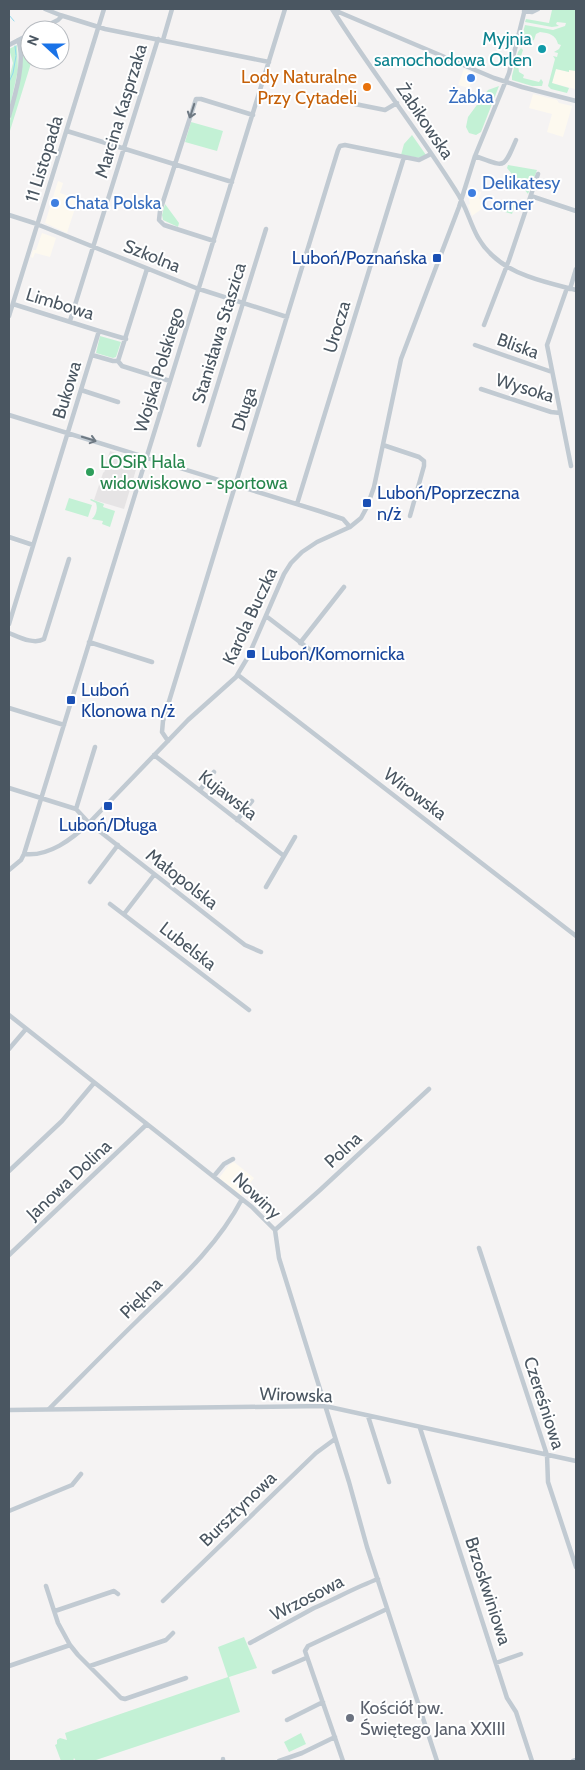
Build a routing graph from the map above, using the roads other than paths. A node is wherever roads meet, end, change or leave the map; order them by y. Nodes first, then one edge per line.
1 (44, 9) edge
2 (104, 9) edge
3 (172, 9) edge
4 (285, 9) edge
5 (332, 9) edge
6 (538, 9) edge
7 (525, 10) edge
8 (62, 16) junction
9 (349, 18) junction
10 (58, 20) edge
11 (98, 27) junction
12 (347, 31) junction
13 (18, 40) joint
14 (160, 40) junction
15 (9, 45) edge
16 (269, 62) junction
17 (505, 82) junction
18 (340, 101) dead end
19 (576, 101) edge
20 (396, 104) junction
21 (250, 114) junction
22 (9, 116) edge
23 (67, 131) junction
24 (516, 140) dead end
25 (124, 148) junction
26 (431, 154) junction
27 (475, 156) junction
28 (404, 157) junction
29 (175, 164) junction
30 (538, 174) dead end
31 (232, 182) junction
32 (531, 196) junction
33 (461, 200) junction
34 (576, 211) edge
35 (9, 215) edge
36 (468, 218) junction
37 (454, 219) junction
38 (38, 224) junction
39 (266, 229) dead end
40 (214, 241) junction
41 (94, 248) junction
42 (507, 266) junction
43 (148, 269) junction
44 (576, 269) edge
45 (568, 288) junction
46 (198, 289) junction
47 (576, 290) edge
48 (243, 303) junction
49 (13, 304) junction
50 (9, 316) edge
51 (287, 316) junction
52 (70, 321) junction
53 (484, 325) dead end
54 (99, 331) junction
55 (126, 339) junction
56 (475, 345) dead end
57 (92, 355) junction
58 (118, 361) junction
59 (552, 372) junction
60 (170, 381) junction
61 (481, 389) dead end
62 (81, 390) junction
63 (118, 402) dead end
64 (560, 413) junction
65 (9, 415) edge
66 (68, 432) junction
67 (199, 445) dead end
68 (383, 445) junction
69 (147, 456) junction
70 (571, 466) dead end
71 (236, 485) junction
72 (297, 504) junction
73 (410, 516) dead end
74 (350, 526) junction
75 (9, 537) edge
76 (33, 545) junction
77 (69, 559) dead end
78 (344, 587) dead end
79 (266, 616) junction
80 (9, 624) edge
81 (9, 634) edge
82 (89, 642) junction
83 (300, 643) junction
84 (313, 652) dead end
85 (152, 662) dead end
86 (238, 675) junction
87 (9, 708) edge
88 (64, 725) junction
89 (168, 741) junction
90 (95, 747) dead end
91 (154, 755) junction
92 (214, 772) dead end
93 (9, 788) edge
94 (200, 790) junction
95 (41, 798) junction
96 (252, 801) dead end
97 (76, 809) junction
98 (237, 820) junction
99 (90, 823) junction
100 (295, 837) dead end
101 (118, 845) junction
102 (26, 854) junction
103 (284, 856) junction
104 (9, 870) edge
105 (154, 875) junction
106 (90, 882) dead end
107 (266, 887) dead end
108 (110, 904) dead end
109 (124, 914) junction
110 (576, 936) edge
111 (260, 952) dead end
112 (248, 1010) dead end
113 (9, 1015) edge
114 (26, 1028) junction
115 (9, 1049) edge
116 (94, 1083) junction
117 (426, 1090) dead end
118 (147, 1124) junction
119 (232, 1160) dead end
120 (9, 1172) edge
121 (214, 1176) junction
122 (242, 1199) junction
123 (275, 1230) junction
124 (480, 1248) dead end
125 (9, 1255) edge
126 (325, 1406) junction
127 (49, 1409) junction
128 (9, 1410) edge
129 (368, 1416) junction
130 (420, 1428) junction
131 (335, 1438) junction
132 (547, 1455) junction
133 (576, 1461) edge
134 (80, 1474) dead end
135 (389, 1482) dead end
136 (9, 1511) edge
137 (576, 1568) edge
138 (378, 1579) junction
139 (46, 1586) dead end
140 (118, 1594) dead end
141 (162, 1601) dead end
142 (387, 1609) junction
143 (54, 1611) junction
144 (173, 1633) dead end
145 (250, 1643) dead end
146 (70, 1645) junction
147 (521, 1654) dead end
148 (306, 1658) junction
149 (496, 1662) junction
150 (9, 1666) edge
151 (90, 1666) junction
152 (274, 1672) dead end
153 (186, 1678) dead end
154 (323, 1702) junction
155 (287, 1720) dead end
156 (335, 1737) junction
157 (279, 1761) edge
158 (343, 1761) edge
159 (437, 1761) edge
160 (532, 1761) edge

1 - 8 street
2 - 11 street, 11 Listopada
3 - 14 street, Marcina Kasprzaka
4 - 16 street, Wojska Polskiego
5 - 9 street
5 - 12 street, Żabikowska
6 - 7 street
7 - 17 street, Karola Buczka
8 - 10 street
8 - 11 street
9 - 12 street
9 - 17 street
11 - 14 street
11 - 23 street, 11 Listopada
12 - 20 street, Żabikowska
13 - 15 street
13 - 22 street
14 - 16 street
14 - 25 street, Marcina Kasprzaka
16 - 21 street, Wojska Polskiego
17 - 19 street
17 - 27 street, Karola Buczka
18 - 20 street
20 - 26 street, Żabikowska
21 -> 29 street
21 - 31 street, Wojska Polskiego
23 - 25 street
23 - 38 street, 11 Listopada
24 - 27 street
25 - 29 street
25 - 41 street, Marcina Kasprzaka
26 - 28 street, Długa
26 - 33 street, Żabikowska
27 - 33 street, Karola Buczka
28 - 51 street, Długa
28 - 72 street, Urocza
29 - 31 street
29 - 40 street
30 - 32 street
31 - 40 street, Wojska Polskiego
32 - 34 street
32 - 42 street
33 - 36 street, Żabikowska
33 - 37 street, Karola Buczka
35 - 38 street, Szkolna
36 - 37 street
36 - 42 street, Żabikowska
37 - 68 street, Karola Buczka
38 - 41 street, Szkolna
38 - 49 street, 11 Listopada
39 - 48 street, Stanisława Staszica
40 - 46 street, Wojska Polskiego
41 - 43 street, Szkolna
41 - 52 street, Marcina Kasprzaka
42 - 45 street, Żabikowska
42 - 53 street
43 - 46 street, Szkolna
43 - 55 street
44 - 45 street, Wysoka
45 - 47 street, Żabikowska
45 - 59 street, Wysoka
46 - 48 street, Szkolna
46 - 60 street, Wojska Polskiego
48 - 51 street, Szkolna
48 - 67 street, Stanisława Staszica
49 - 50 street, 11 Listopada
49 - 52 street, Limbowa
51 - 71 street, Długa
52 - 54 street, Limbowa
54 - 55 street
54 - 57 street, Bukowa
55 - 58 street
56 - 59 street, Bliska
57 - 58 street, Bukowa
57 - 62 street, Bukowa
58 - 60 street, Bukowa
59 - 64 street, Wysoka
60 - 69 street, Wojska Polskiego
61 - 64 street, Wysoka
62 - 63 street
62 - 66 street, Bukowa
64 - 70 street, Wysoka
65 - 66 street
66 -> 69 street
66 - 76 street, Bukowa
68 - 73 street
68 - 74 street, Karola Buczka
69 - 71 street
69 - 82 street, Wojska Polskiego
71 - 72 street
71 - 89 street, Długa
72 - 74 street
74 - 79 street, Karola Buczka
75 - 76 street
76 - 80 street, Bukowa
77 - 81 street
78 - 83 street
79 - 83 street
79 - 86 street, Karola Buczka
82 - 85 street
82 - 88 street, Wojska Polskiego
83 - 84 street
86 - 89 street, Karola Buczka
86 - 110 street, Wirowska
87 - 88 street
88 - 95 street, Wojska Polskiego
89 - 91 street, Karola Buczka
90 - 97 street
91 - 94 street, Kujawska
91 - 99 street, Karola Buczka
92 - 94 street
93 - 95 street
94 - 98 street, Kujawska
95 - 97 street
95 - 102 street, Wojska Polskiego
96 - 98 street
97 - 99 street, Małopolska
98 - 103 street, Kujawska
99 - 101 street, Małopolska
99 - 102 street, Karola Buczka
100 - 103 street
101 - 105 street, Małopolska
101 - 106 street
102 - 104 street
103 - 107 street
105 - 109 street
105 - 111 street, Małopolska
108 - 109 street, Lubelska
109 - 112 street, Lubelska
113 - 114 street, Nowiny
114 - 115 street
114 - 116 street, Nowiny
116 - 118 street, Nowiny
116 - 120 street
117 - 123 street, Polna
118 - 121 street, Nowiny
118 - 125 street, Janowa Dolina
119 - 121 street
121 - 122 street, Nowiny
122 - 123 street, Nowiny
122 - 127 street, Piękna
123 - 126 street, Nowiny
124 - 132 street, Czereśniowa
126 - 127 street, Wirowska
126 - 129 street, Wirowska
126 - 131 street, Nowiny
127 - 128 street, Wirowska
129 - 130 street, Wirowska
129 - 135 street
130 - 132 street, Wirowska
130 - 149 street, Brzoskwiniowa
131 - 138 street, Nowiny
131 - 141 street, Bursztynowa
132 - 133 street, Wirowska
132 - 137 street, Czereśniowa
134 - 136 street
138 - 142 street
138 - 145 street, Wrzosowa
139 - 143 street
140 - 143 street
142 - 148 street
142 - 159 street
143 - 146 street
144 - 151 street
146 - 150 street
146 - 151 street
147 - 149 street
148 - 152 street
148 - 154 street
149 - 160 street, Brzoskwiniowa
151 - 153 street
154 - 155 street
154 - 156 street
156 - 157 street
156 - 158 street

